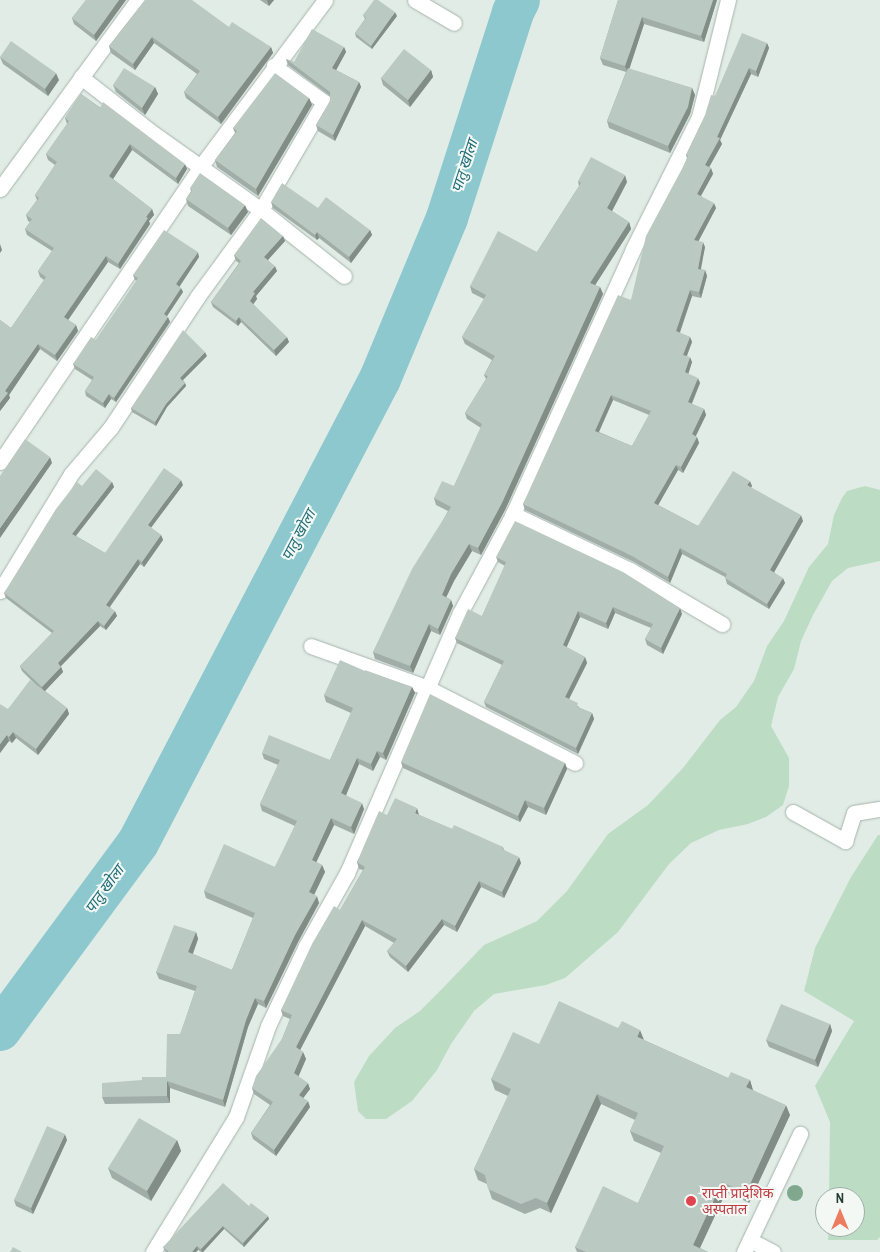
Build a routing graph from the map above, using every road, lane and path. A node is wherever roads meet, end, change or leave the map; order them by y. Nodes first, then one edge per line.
1 (138, 0) edge
2 (325, 0) edge
3 (415, 0) edge
4 (728, 0) edge
5 (454, 23) dead end
6 (274, 66) junction
7 (81, 77) junction
8 (202, 166) junction
9 (0, 189) edge
10 (261, 210) junction
11 (344, 276) dead end
12 (0, 462) edge
13 (513, 514) junction
14 (0, 591) edge
15 (722, 624) dead end
16 (311, 646) dead end
17 (428, 688) junction
18 (575, 763) dead end
19 (880, 809) edge
20 (793, 812) dead end
21 (800, 1134) dead end
22 (747, 1246) edge
23 (153, 1252) edge
24 (773, 1252) edge

1 - 7 street
2 - 6 street
3 - 5 street
4 - 13 street
6 - 8 street
6 - 10 street
7 - 8 street
7 - 9 street
8 - 10 street
8 - 12 street
10 - 11 street
10 - 14 street
13 - 15 street
13 - 17 street
16 - 17 street
17 - 18 street
17 - 23 street
19 - 20 street
21 - 22 street
22 - 24 street

